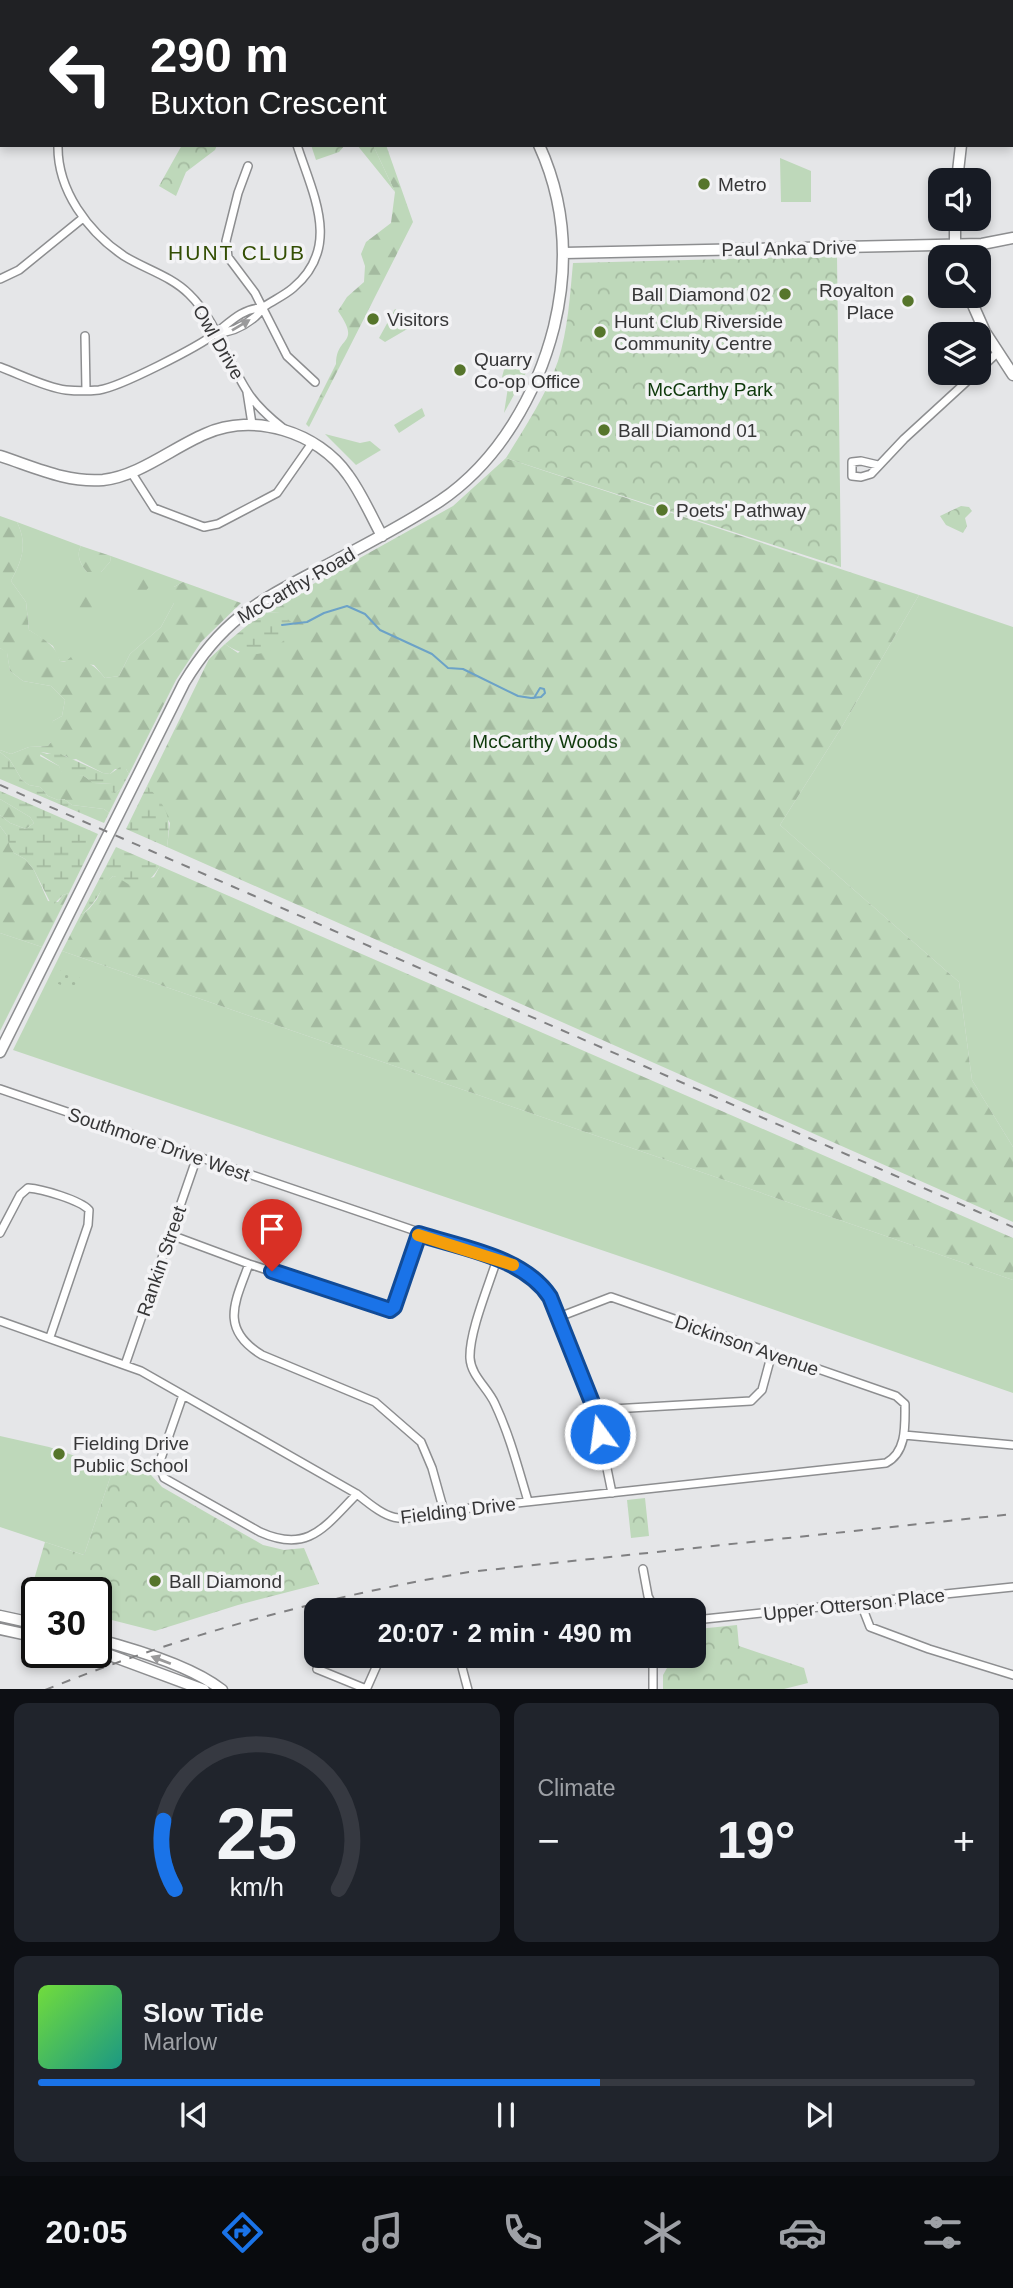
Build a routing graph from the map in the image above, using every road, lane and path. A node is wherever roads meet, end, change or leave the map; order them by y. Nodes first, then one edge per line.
1 (262, 0) edge
2 (270, 0) edge
3 (58, 147) edge
4 (298, 147) edge
5 (540, 147) edge
6 (961, 147) edge
7 (248, 166) dead end
8 (958, 168) edge
9 (83, 218) junction
10 (956, 231) edge
11 (1013, 238) edge
12 (955, 245) joint
13 (928, 246) edge
14 (564, 253) junction
15 (0, 279) edge
16 (262, 308) junction
17 (974, 308) edge
18 (216, 333) junction
19 (85, 336) dead end
20 (997, 353) junction
21 (991, 359) edge
22 (0, 367) edge
23 (1013, 375) edge
24 (315, 382) dead end
25 (963, 385) edge
26 (86, 390) junction
27 (247, 391) junction
28 (252, 424) junction
29 (287, 432) junction
30 (312, 443) junction
31 (0, 456) edge
32 (878, 465) dead end
33 (131, 472) junction
34 (382, 536) junction
35 (0, 1052) edge
36 (0, 1089) edge
37 (197, 1157) junction
38 (0, 1233) edge
39 (419, 1234) junction
40 (171, 1235) junction
41 (496, 1259) junction
42 (250, 1264) junction
43 (559, 1317) junction
44 (0, 1321) edge
45 (50, 1337) junction
46 (772, 1353) junction
47 (125, 1364) junction
48 (183, 1395) junction
49 (595, 1410) junction
50 (904, 1435) junction
51 (1013, 1445) edge
52 (612, 1493) junction
53 (357, 1494) junction
54 (528, 1501) junction
55 (444, 1511) junction
56 (643, 1569) dead end
57 (1013, 1587) edge
58 (649, 1598) edge
59 (861, 1604) junction
60 (0, 1616) edge
61 (706, 1619) edge
62 (21, 1621) edge
63 (0, 1629) edge
64 (21, 1634) edge
65 (112, 1643) edge
66 (112, 1656) edge
67 (376, 1668) edge
68 (462, 1668) edge
69 (653, 1668) edge
70 (317, 1669) dead end
71 (1013, 1675) edge
72 (204, 1689) edge
73 (222, 1689) edge
74 (366, 1689) edge
75 (468, 1689) edge
76 (653, 1689) edge

1 - 2 street
3 - 9 street, Owl Drive
4 - 16 street
5 - 14 street, McCarthy Road
6 - 8 street
7 - 16 street
9 - 15 street
9 - 18 street, Owl Drive
10 - 12 street
11 - 12 street, Paul Anka Drive
13 - 14 street, Paul Anka Drive
14 - 34 street, McCarthy Road
16 - 18 street
16 - 24 street
17 - 20 street
18 - 26 street
18 - 27 street, Owl Drive
19 - 26 street
20 - 21 street
20 - 23 street
22 - 26 street
25 - 32 street
27 - 28 street, Owl Drive
27 - 29 street, Owl Drive
28 - 29 street
28 - 33 street
29 - 30 street
30 - 33 street
30 - 34 street
31 - 33 street
34 - 35 street, McCarthy Road
36 - 37 street, Southmore Drive West
37 - 39 street, Southmore Drive West
37 - 40 street, Rankin Street
38 - 45 street
39 - 41 street, Southmore Drive West
39 - 42 street
40 - 42 street
40 - 47 street, Rankin Street
41 - 43 street, Southmore Drive West
41 - 54 street
42 - 55 street
43 - 46 street, Dickinson Avenue
43 - 49 street, Southmore Drive West
44 - 45 street, Fielding Drive
45 - 47 street, Fielding Drive
46 - 49 street
46 - 50 street, Dickinson Avenue
47 - 48 street, Fielding Drive
48 - 53 street, Fielding Drive
48 - 53 street
49 - 52 street, Southmore Drive West
50 - 51 street
50 - 52 street, Fielding Drive
52 - 54 street, Fielding Drive
53 - 55 street, Fielding Drive
54 - 55 street, Fielding Drive
56 - 58 street
57 - 59 street, Upper Otterson Place
59 - 61 street, Upper Otterson Place
59 - 71 street
60 - 62 street
63 - 64 street
73 -> 65 street
66 - 72 street
67 - 74 street
68 - 75 street
69 - 76 street
70 - 74 street

